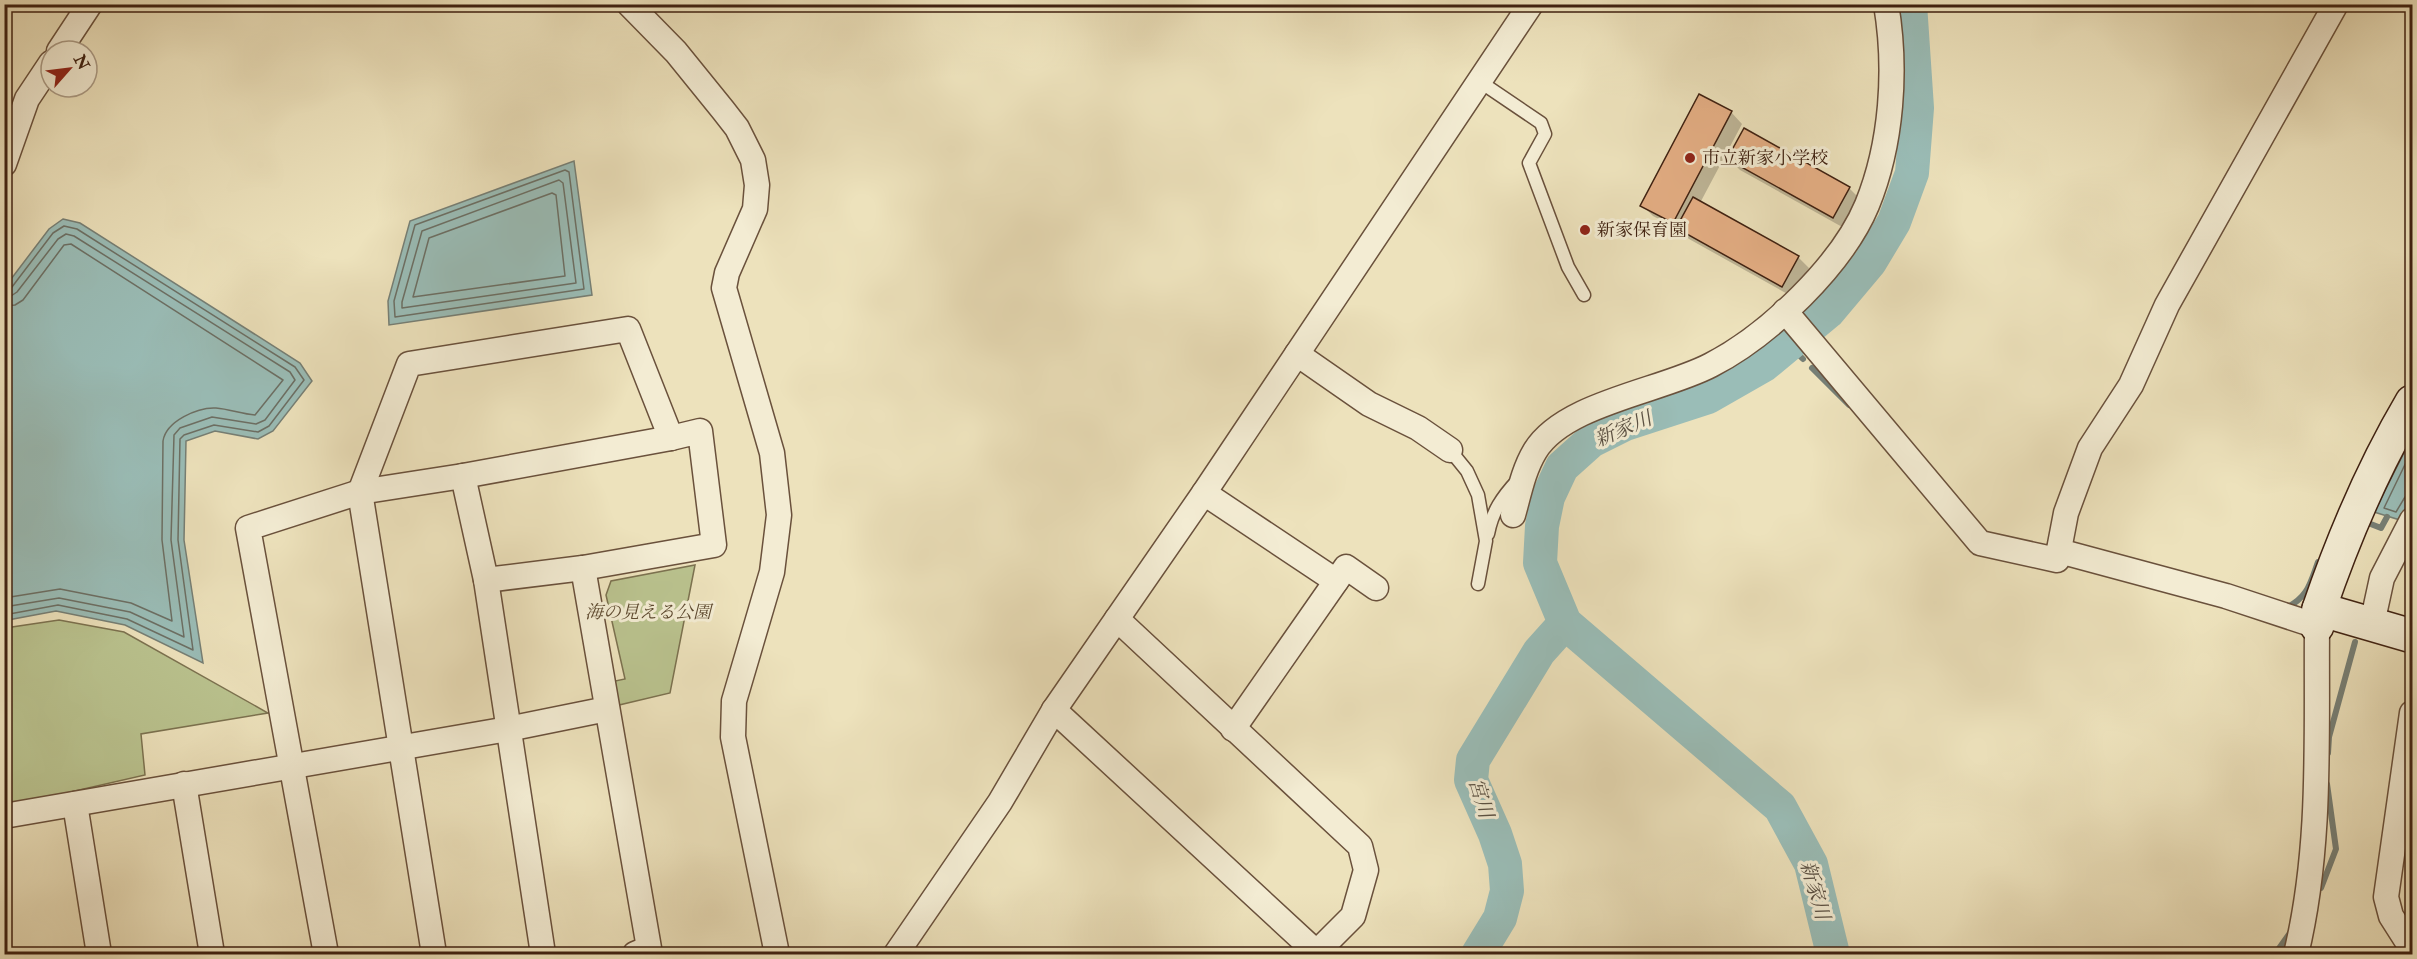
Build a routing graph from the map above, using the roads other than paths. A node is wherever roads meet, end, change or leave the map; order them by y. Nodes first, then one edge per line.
1 (90, 4) edge
2 (629, 4) edge
3 (1531, 4) edge
4 (1886, 4) edge
5 (2336, 4) edge
6 (67, 39) edge
7 (39, 81) edge
8 (1479, 81) junction
9 (4, 164) edge
10 (1584, 296) dead end
11 (1785, 311) junction
12 (1297, 354) junction
13 (2412, 402) edge
14 (671, 438) junction
15 (1450, 450) joint
16 (1525, 472) junction
17 (463, 476) junction
18 (360, 492) junction
19 (1204, 493) junction
20 (1513, 515) dead end
21 (2412, 520) edge
22 (1486, 541) junction
23 (2059, 551) junction
24 (583, 568) junction
25 (486, 580) junction
26 (1336, 581) junction
27 (1478, 584) dead end
28 (1377, 588) dead end
29 (2318, 618) junction
30 (1116, 619) junction
31 (2372, 624) junction
32 (2412, 636) edge
33 (607, 709) junction
34 (1054, 710) junction
35 (2412, 713) edge
36 (508, 729) junction
37 (1233, 729) junction
38 (400, 747) junction
39 (293, 765) junction
40 (184, 784) junction
41 (75, 804) junction
42 (4, 816) edge
43 (2412, 949) edge
44 (99, 954) edge
45 (212, 954) edge
46 (326, 954) edge
47 (434, 954) edge
48 (543, 954) edge
49 (635, 954) edge
50 (777, 954) edge
51 (896, 954) edge
52 (1316, 954) edge
53 (2296, 954) edge

1 - 6 street
2 - 50 street
3 - 8 street
4 - 11 street
5 - 23 street
7 - 9 street
8 - 10 lane
8 - 12 street
11 - 16 street
11 - 23 street
12 - 15 street
12 - 19 street
13 - 29 street
14 - 17 street
14 - 18 street
14 - 24 street
15 - 22 lane
16 - 20 street
16 - 22 lane
17 - 18 street
17 - 25 street
18 - 38 street
18 - 39 street
19 - 26 street
19 - 30 street
21 - 31 street
22 - 27 lane
23 - 29 street
24 - 25 street
24 - 33 street
25 - 36 street
26 - 28 street
26 - 37 street
29 - 31 street
29 - 53 street
30 - 34 street
30 - 37 street
31 - 32 street
33 - 36 street
33 - 49 street
34 - 51 street
34 - 52 street
35 - 43 street
36 - 38 street
36 - 48 street
37 - 52 street
38 - 39 street
38 - 47 street
39 - 40 street
39 - 46 street
40 - 41 street
40 - 45 street
41 - 42 street
41 - 44 street

